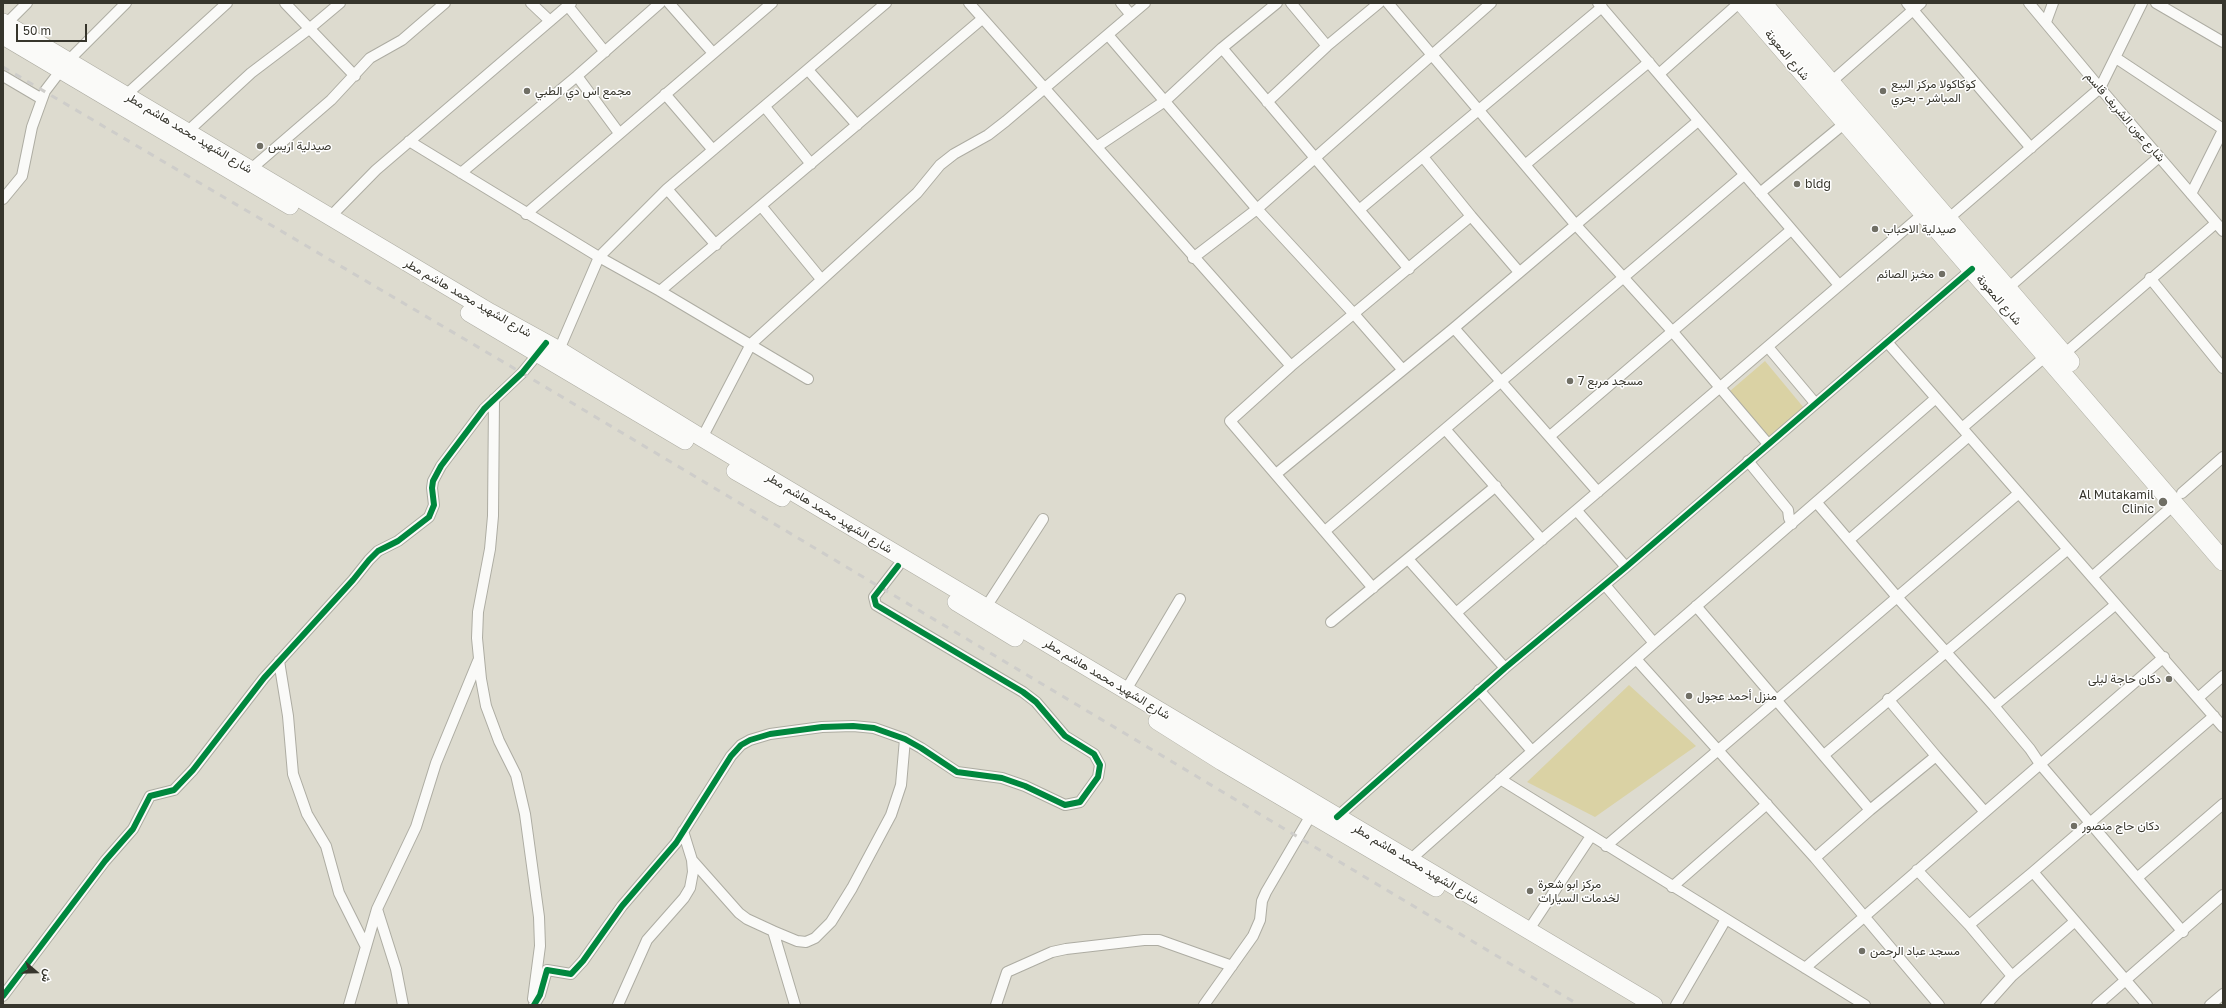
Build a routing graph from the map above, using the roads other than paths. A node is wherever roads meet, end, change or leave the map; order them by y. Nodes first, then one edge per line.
1 (27, 3) edge
2 (126, 3) edge
3 (227, 3) edge
4 (286, 3) edge
5 (340, 3) edge
6 (445, 3) edge
7 (531, 3) edge
8 (660, 3) edge
9 (669, 3) edge
10 (772, 3) edge
11 (886, 3) edge
12 (969, 3) edge
13 (1121, 3) edge
14 (1145, 3) edge
15 (1277, 3) edge
16 (1291, 3) edge
17 (1379, 3) edge
18 (1388, 3) edge
19 (1491, 3) edge
20 (1739, 3) edge
21 (1743, 3) edge
22 (1762, 3) edge
23 (2029, 3) edge
24 (2053, 3) edge
25 (2142, 3) edge
26 (2156, 3) edge
27 (570, 4) edge
28 (1600, 5) edge
29 (1914, 5) edge
30 (1131, 15) junction
31 (982, 19) junction
32 (550, 21) junction
33 (2046, 22) junction
34 (4, 27) edge
35 (309, 29) junction
36 (1108, 35) junction
37 (2223, 42) edge
38 (1327, 46) junction
39 (1222, 48) junction
40 (605, 52) junction
41 (713, 53) junction
42 (1432, 54) junction
43 (2116, 58) junction
44 (1649, 62) junction
45 (65, 65) junction
46 (808, 70) junction
47 (1659, 74) junction
48 (3, 76) edge
49 (355, 76) junction
50 (577, 76) junction
51 (1831, 82) junction
52 (1046, 88) junction
53 (2100, 88) junction
54 (665, 94) junction
55 (126, 95) junction
56 (42, 99) junction
57 (1165, 101) junction
58 (1267, 102) junction
59 (764, 107) junction
60 (1479, 110) junction
61 (1698, 121) junction
62 (1845, 123) junction
63 (857, 126) junction
64 (2223, 130) edge
65 (187, 132) junction
66 (619, 133) junction
67 (409, 141) junction
68 (1098, 146) junction
69 (2031, 148) junction
70 (713, 150) junction
71 (1423, 157) junction
72 (2159, 157) junction
73 (1313, 158) junction
74 (811, 164) junction
75 (1526, 164) junction
76 (251, 169) junction
77 (461, 174) junction
78 (1744, 175) junction
79 (668, 189) junction
80 (1760, 193) junction
81 (2191, 194) junction
82 (3, 199) edge
83 (762, 207) junction
84 (1256, 209) junction
85 (1359, 210) junction
86 (1924, 213) junction
87 (526, 214) junction
88 (1472, 216) junction
89 (330, 217) junction
90 (1948, 219) junction
91 (2216, 222) junction
92 (1575, 224) junction
93 (1791, 230) junction
94 (2223, 231) edge
95 (716, 245) junction
96 (599, 257) junction
97 (1193, 258) junction
98 (1409, 269) junction
99 (1972, 269) junction
100 (1519, 272) junction
101 (1624, 278) junction
102 (2150, 278) junction
103 (821, 279) junction
104 (1839, 285) junction
105 (2008, 288) junction
106 (660, 291) junction
107 (1354, 314) junction
108 (1454, 328) junction
109 (1672, 331) junction
110 (1887, 342) junction
111 (751, 344) junction
112 (1768, 347) junction
113 (548, 349) junction
114 (2055, 355) junction
115 (1291, 366) junction
116 (2223, 368) edge
117 (1402, 369) junction
118 (808, 379) dead end
119 (1502, 381) junction
120 (1720, 388) junction
121 (1936, 398) junction
122 (494, 399) junction
123 (1815, 403) junction
124 (1445, 428) junction
125 (1966, 432) junction
126 (1550, 436) junction
127 (702, 438) junction
128 (1768, 444) junction
129 (2223, 457) edge
130 (1748, 462) junction
131 (1276, 474) junction
132 (1496, 486) junction
133 (1598, 492) junction
134 (2019, 493) junction
135 (2179, 499) junction
136 (1817, 503) junction
137 (1577, 511) junction
138 (1042, 519) dead end
139 (1792, 524) junction
140 (1326, 531) junction
141 (1542, 540) junction
142 (1849, 540) junction
143 (2223, 540) edge
144 (2067, 550) junction
145 (1408, 559) junction
146 (2223, 561) edge
147 (898, 566) junction
148 (1626, 568) junction
149 (2092, 577) junction
150 (1605, 585) junction
151 (1373, 588) junction
152 (1898, 598) junction
153 (1180, 599) dead end
154 (2115, 605) junction
155 (1696, 606) junction
156 (986, 607) junction
157 (1456, 613) junction
158 (1331, 622) dead end
159 (1654, 643) junction
160 (1945, 652) junction
161 (479, 657) junction
162 (2164, 657) junction
163 (1636, 659) junction
164 (279, 661) junction
165 (1505, 668) junction
166 (2223, 676) edge
167 (1126, 690) junction
168 (1479, 690) junction
169 (2198, 698) junction
170 (1776, 699) junction
171 (1888, 699) junction
172 (1994, 706) junction
173 (2214, 716) junction
174 (2223, 727) edge
175 (906, 740) junction
176 (1718, 749) junction
177 (1532, 751) junction
178 (1824, 755) junction
179 (1936, 756) junction
180 (2040, 764) junction
181 (1500, 779) junction
182 (1767, 804) junction
183 (2223, 804) edge
184 (1870, 810) junction
185 (1984, 811) junction
186 (1311, 815) junction
187 (1338, 817) junction
188 (2090, 824) junction
189 (683, 831) junction
190 (1591, 836) junction
191 (1606, 846) junction
192 (1815, 858) junction
193 (1411, 859) junction
194 (692, 860) junction
195 (1917, 870) junction
196 (2033, 872) junction
197 (2137, 878) junction
198 (1672, 887) junction
199 (2223, 895) edge
200 (377, 909) junction
201 (1863, 916) junction
202 (1726, 919) junction
203 (2074, 922) junction
204 (1969, 925) junction
205 (773, 931) junction
206 (1528, 931) junction
207 (2183, 932) junction
208 (366, 948) junction
209 (1232, 966) junction
210 (1805, 968) junction
211 (2012, 976) junction
212 (2126, 981) junction
213 (2223, 994) edge
214 (3, 996) edge
215 (1860, 1004) edge
216 (349, 1005) edge
217 (403, 1005) edge
218 (533, 1005) edge
219 (618, 1005) edge
220 (795, 1005) edge
221 (996, 1005) edge
222 (1204, 1005) edge
223 (1632, 1005) edge
224 (1654, 1005) edge
225 (1676, 1005) edge
226 (1939, 1005) edge
227 (1986, 1005) edge
228 (2097, 1005) edge
229 (2147, 1005) edge
230 (2210, 1005) edge

1 - 34 street
2 - 45 street
3 - 55 street
4 - 35 street
5 - 35 street
6 - 49 street
7 - 32 street
8 - 40 street
9 - 41 street
10 - 41 street
11 - 46 street
12 - 31 street
13 - 30 street
14 - 30 street
15 - 39 street
16 - 38 street
17 - 38 street
18 - 42 street
19 - 42 street
20 - 47 street
21 - 62 highway, شارع المعونة
22 - 51 highway, شارع المعونة
23 - 33 street, شارع عون الشريف قاسم
24 - 33 street
25 - 43 street
26 - 37 street
27 - 32 street
27 - 40 street
28 - 44 street
28 - 60 street
29 - 51 street
29 - 69 street
30 - 36 street
31 - 52 street
31 - 63 street
32 - 67 street
33 - 53 street, شارع عون الشريف قاسم
34 - 45 main road, شارع الشهيد محمد هاشم مطر
35 - 49 street
35 - 65 street
36 - 52 street
36 - 57 street
38 - 58 street
39 - 57 street
39 - 58 street
40 - 50 street
41 - 54 street
42 - 60 street
42 - 73 street
43 - 53 street
43 - 64 street
44 - 47 street
44 - 75 street
45 - 55 main road, شارع الشهيد محمد هاشم مطر
45 - 56 street
45 - 113 main road, شارع الشهيد محمد هاشم مطر
46 - 59 street
46 - 63 street
47 - 61 street
48 - 56 street
49 - 76 street
50 - 66 street
50 - 77 street
51 - 90 highway, شارع المعونة
52 - 68 street
52 - 103 street
53 - 69 street
53 - 72 street, شارع عون الشريف قاسم
54 - 66 street
54 - 70 street
55 - 65 main road, شارع الشهيد محمد هاشم مطر
56 - 82 street
57 - 68 street
57 - 84 street
58 - 73 street
59 - 70 street
59 - 74 street
60 - 71 street
60 - 75 street
61 - 78 street
61 - 92 street
62 - 80 street
62 - 86 highway, شارع المعونة
63 - 74 street
64 - 81 street
65 - 76 main road, شارع الشهيد محمد هاشم مطر
66 - 87 street
67 - 77 street
67 - 89 street
68 - 97 street
69 - 90 street
70 - 79 street
71 - 85 street
71 - 88 street
72 - 81 street, شارع عون الشريف قاسم
72 - 105 street
73 - 84 street
73 - 85 street
74 - 83 street
75 - 92 street
76 - 89 main road, شارع الشهيد محمد هاشم مطر
77 - 87 street
78 - 80 street
78 - 101 street
79 - 95 street
79 - 96 street
80 - 93 street
81 - 91 street, شارع عون الشريف قاسم
83 - 95 street
83 - 103 street
84 - 97 street
84 - 107 street
85 - 98 street
86 - 99 highway, شارع المعونة
86 - 104 street
87 - 96 street
88 - 98 street
88 - 100 street
89 - 113 main road, شارع الشهيد محمد هاشم مطر
90 - 105 highway, شارع المعونة
91 - 94 street, شارع عون الشريف قاسم
91 - 102 street
92 - 100 street
92 - 101 street
93 - 104 street
93 - 109 street
95 - 106 street
96 - 106 street
96 - 113 street
97 - 115 street
98 - 107 street
99 - 110 street
99 - 114 highway, شارع المعونة
100 - 108 street
101 - 109 street
101 - 119 street
102 - 114 street
102 - 116 street
103 - 111 street
104 - 112 street
105 - 114 highway, شارع المعونة
106 - 111 street
107 - 115 street
107 - 117 street
108 - 117 street
108 - 119 street
109 - 120 street
109 - 126 street
110 - 121 street
110 - 123 street
111 - 118 street
111 - 127 street
112 - 120 street
112 - 123 street
113 - 122 street
113 - 127 main road, شارع الشهيد محمد هاشم مطر
113 - 147 main road, شارع الشهيد محمد هاشم مطر
114 - 125 street
114 - 135 highway, شارع المعونة
115 - 131 street
117 - 131 street
119 - 124 street
119 - 126 street
120 - 128 street
120 - 133 street
121 - 125 street
121 - 136 street
122 - 161 street
122 - 164 street
123 - 128 street
124 - 132 street
124 - 140 street
125 - 134 street
125 - 142 street
126 - 133 street
127 - 156 main road, شارع الشهيد محمد هاشم مطر
128 - 130 street
129 - 135 street
130 - 139 street
130 - 148 street
131 - 140 street
132 - 141 street
132 - 145 street
133 - 137 street
134 - 144 street
134 - 152 street
135 - 143 highway, شارع المعونة
135 - 146 highway, شارع المعونة
135 - 149 street
136 - 139 street
136 - 142 street
137 - 141 street
137 - 148 street
138 - 156 street
139 - 155 street
140 - 151 street
141 - 157 street
142 - 152 street
144 - 149 street
144 - 160 street
145 - 151 street
145 - 157 street
147 - 175 street
147 - 186 main road, شارع الشهيد محمد هاشم مطر
148 - 150 street
149 - 154 street
150 - 159 street
150 - 165 street
151 - 158 street
152 - 160 street
152 - 170 street
153 - 167 street
154 - 162 street
154 - 172 street
155 - 159 street
155 - 170 street
156 - 167 main road, شارع الشهيد محمد هاشم مطر
157 - 165 street
159 - 163 street
160 - 171 street
160 - 172 street
161 - 200 street
161 - 218 street
162 - 169 street
162 - 180 street
163 - 176 street
163 - 177 street
164 - 208 street
164 - 214 street
165 - 168 street
166 - 169 street
167 - 187 main road, شارع الشهيد محمد هاشم مطر
168 - 177 street
168 - 187 street
169 - 173 street
170 - 176 street
170 - 178 street
171 - 178 street
171 - 179 street
172 - 180 street
173 - 174 street
173 - 188 street
175 - 189 street
175 - 205 street
176 - 182 street
176 - 191 street
177 - 181 street
178 - 184 street
179 - 184 street
179 - 185 street
180 - 185 street
180 - 188 street
181 - 190 street
181 - 193 street
182 - 192 street
182 - 198 street
183 - 197 street
184 - 192 street
185 - 195 street
186 - 209 street
186 - 223 main road, شارع الشهيد محمد هاشم مطر
187 - 193 main road, شارع الشهيد محمد هاشم مطر
188 - 196 street
188 - 197 street
189 - 194 street
189 - 218 street
190 - 191 street
190 - 206 street
191 - 198 street
192 - 201 street
193 - 206 main road, شارع الشهيد محمد هاشم مطر
194 - 205 street
194 - 219 street
195 - 201 street
195 - 204 street
196 - 203 street
196 - 204 street
197 - 207 street
198 - 202 street
199 - 207 street
200 - 208 street
200 - 217 street
201 - 210 street
201 - 226 street
202 - 210 street
202 - 225 street
203 - 211 street
203 - 212 street
204 - 211 street
205 - 220 street
206 - 224 main road, شارع الشهيد محمد هاشم مطر
207 - 212 street
208 - 216 street
209 - 221 street
209 - 222 street
210 - 215 street
211 - 227 street
212 - 228 street
212 - 229 street
213 - 230 street

